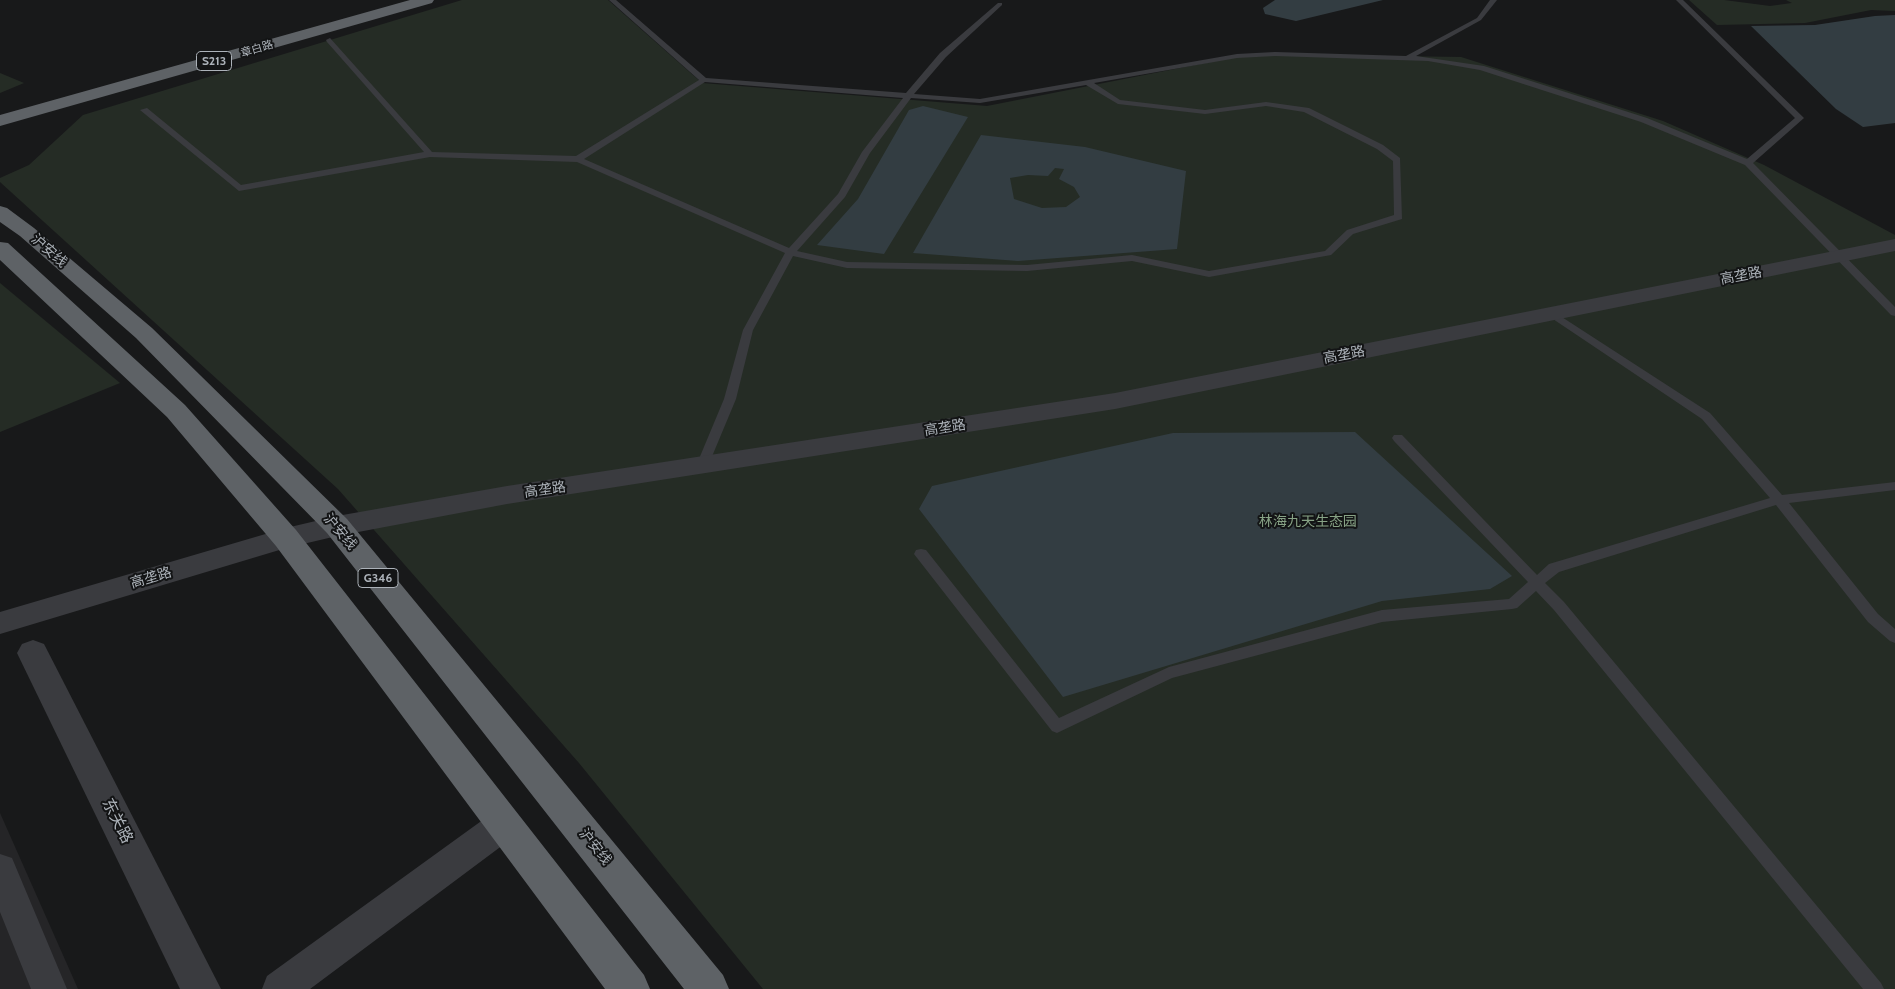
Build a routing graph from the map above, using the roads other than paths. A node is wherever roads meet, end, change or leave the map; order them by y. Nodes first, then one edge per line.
1 (396, 0) edge
2 (427, 0) edge
3 (612, 0) edge
4 (1494, 0) edge
5 (1679, 0) edge
6 (1000, 4) dead end
7 (330, 40) dead end
8 (1407, 59) junction
9 (704, 80) junction
10 (1087, 82) junction
11 (909, 95) junction
12 (74, 96) junction
13 (0, 108) edge
14 (144, 110) dead end
15 (0, 113) edge
16 (0, 121) edge
17 (0, 137) edge
18 (430, 154) junction
19 (578, 159) junction
20 (1748, 163) junction
21 (0, 212) edge
22 (1895, 245) edge
23 (0, 248) edge
24 (790, 252) junction
25 (1840, 256) junction
26 (1895, 312) edge
27 (1551, 313) junction
28 (1398, 438) dead end
29 (702, 466) junction
30 (1895, 486) edge
31 (1779, 500) junction
32 (337, 526) junction
33 (286, 538) junction
34 (920, 554) dead end
35 (1537, 582) junction
36 (0, 623) edge
37 (1895, 637) edge
38 (33, 652) dead end
39 (503, 825) junction
40 (0, 870) edge
41 (49, 989) edge
42 (200, 989) edge
43 (280, 989) edge
44 (630, 989) edge
45 (709, 989) edge
46 (1875, 989) edge

1 - 12 highway, 章白路 / S213
2 - 12 highway, 章白路 / S213
3 - 9 lane
4 - 8 lane
5 - 20 lane
6 - 11 lane
7 - 18 lane
8 - 10 lane
8 - 20 lane
9 - 11 lane
9 - 19 lane
10 - 11 lane
10 - 24 lane
11 - 24 lane
12 - 13 highway
12 - 15 highway, 章白路 / S213
12 - 16 highway, 章白路 / S213
12 - 17 highway
14 - 18 lane
18 - 19 lane
19 - 24 lane
20 - 25 lane
21 - 32 highway, 沪安线 / G346
22 - 25 street, 高垄路
23 - 33 highway
24 - 29 lane
25 - 26 lane
25 - 27 street, 高垄路
27 - 29 street, 高垄路
27 - 31 lane
28 - 35 lane
29 - 32 street, 高垄路
30 - 31 lane
31 - 35 lane
31 - 37 lane
32 - 33 street, 高垄路
32 - 45 highway, 沪安线 / G346
33 - 36 street, 高垄路
33 - 39 highway
34 - 35 lane
35 - 46 lane
38 - 42 street, 东关路
39 - 43 street
39 - 44 highway
40 - 41 street

